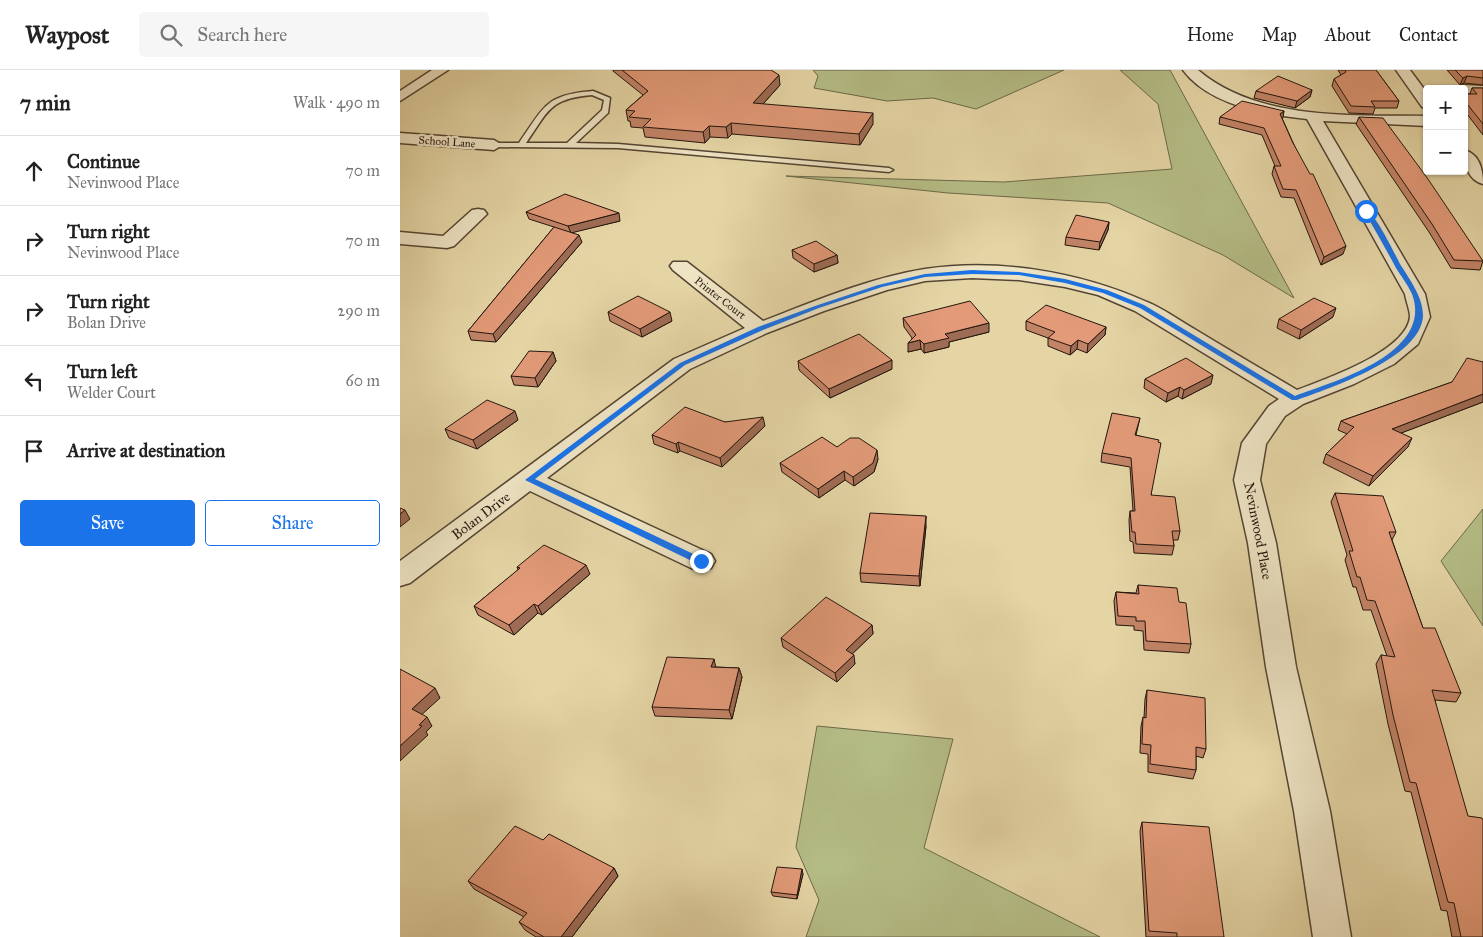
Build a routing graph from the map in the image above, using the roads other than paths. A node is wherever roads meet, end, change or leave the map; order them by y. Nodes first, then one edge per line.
1 (441, 70) edge
2 (1190, 70) edge
3 (1403, 70) edge
4 (1416, 88) junction
5 (1423, 88) edge
6 (1468, 90) edge
7 (1483, 90) edge
8 (400, 97) edge
9 (1423, 98) edge
10 (1313, 118) junction
11 (1423, 121) edge
12 (400, 138) edge
13 (494, 145) joint
14 (521, 145) junction
15 (569, 146) junction
16 (1483, 153) edge
17 (1468, 154) edge
18 (1468, 159) edge
19 (889, 170) dead end
20 (1483, 179) edge
21 (478, 214) dead end
22 (400, 238) edge
23 (680, 266) dead end
24 (760, 329) junction
25 (1295, 398) junction
26 (529, 480) junction
27 (701, 561) dead end
28 (400, 576) edge
29 (1332, 937) edge

1 - 8 street
2 - 10 street
3 - 4 street
4 - 5 street
4 - 9 street
6 - 7 street
10 - 11 street
10 - 25 street, Nevinwood Place
12 - 13 street, School Lane
13 - 14 lane
14 - 15 lane
14 - 15 lane
15 - 19 lane
16 - 17 street
18 - 20 street
21 - 22 street
23 - 24 street, Printer Court
24 - 25 street, Bolan Drive
24 - 26 street, Bolan Drive
25 - 29 street, Nevinwood Place
26 - 27 street
26 - 28 street, Bolan Drive

